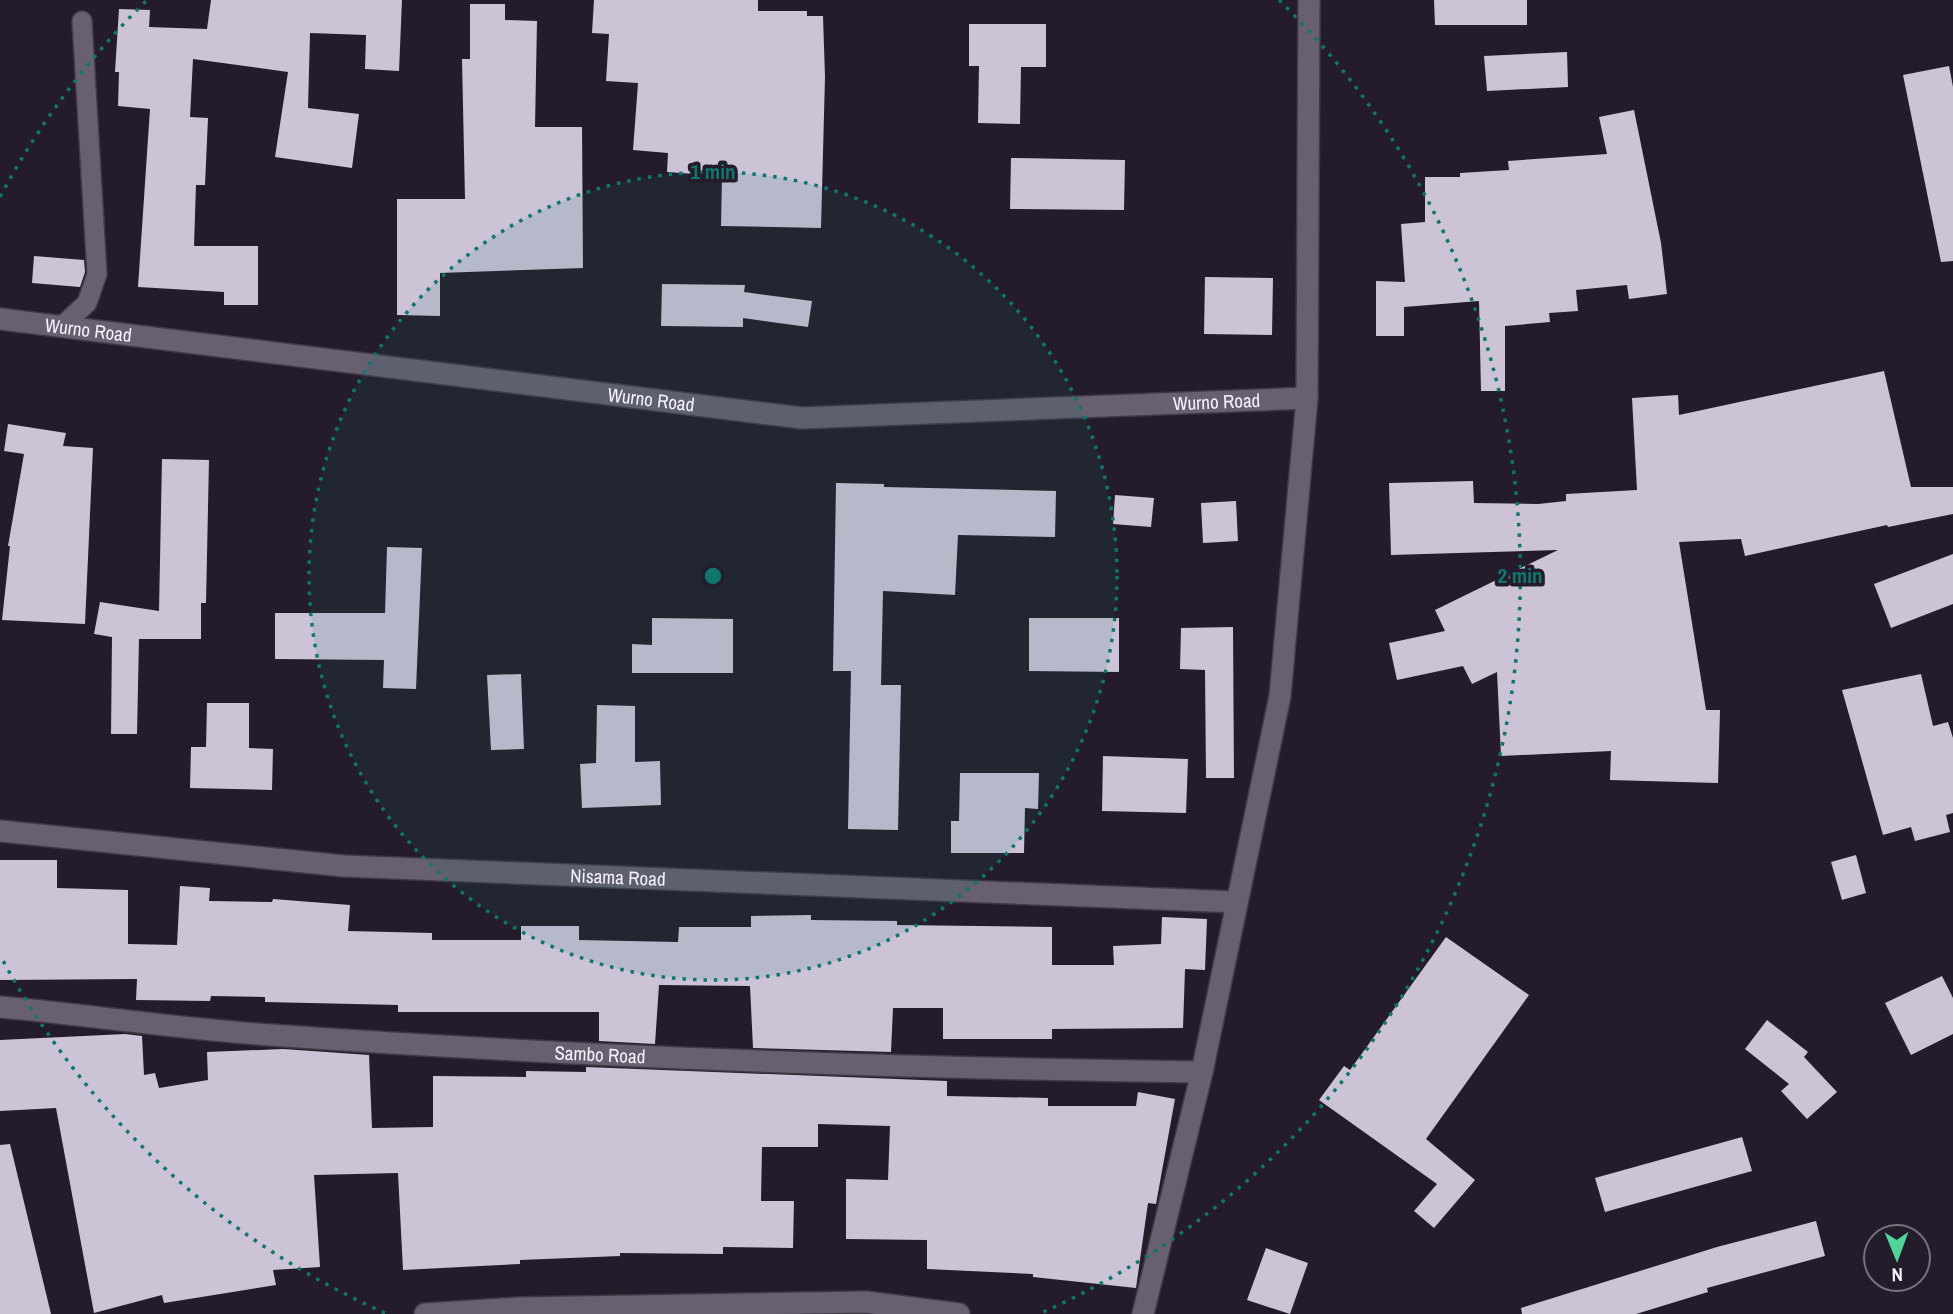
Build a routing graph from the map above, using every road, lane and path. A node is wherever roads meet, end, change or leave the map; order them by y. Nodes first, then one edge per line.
1 (1309, 0) edge
2 (82, 20) dead end
3 (0, 319) edge
4 (61, 327) junction
5 (1307, 398) junction
6 (0, 831) edge
7 (1236, 902) junction
8 (0, 1007) edge
9 (1202, 1072) junction
10 (425, 1314) edge
11 (959, 1314) edge
12 (1143, 1314) edge

1 - 5 street
2 - 4 lane
3 - 4 street, Wurno Road
4 - 5 street, Wurno Road
5 - 7 street
6 - 7 street, Nisama Road
7 - 9 street
8 - 9 street, Sambo Road
9 - 12 street
10 - 11 street

